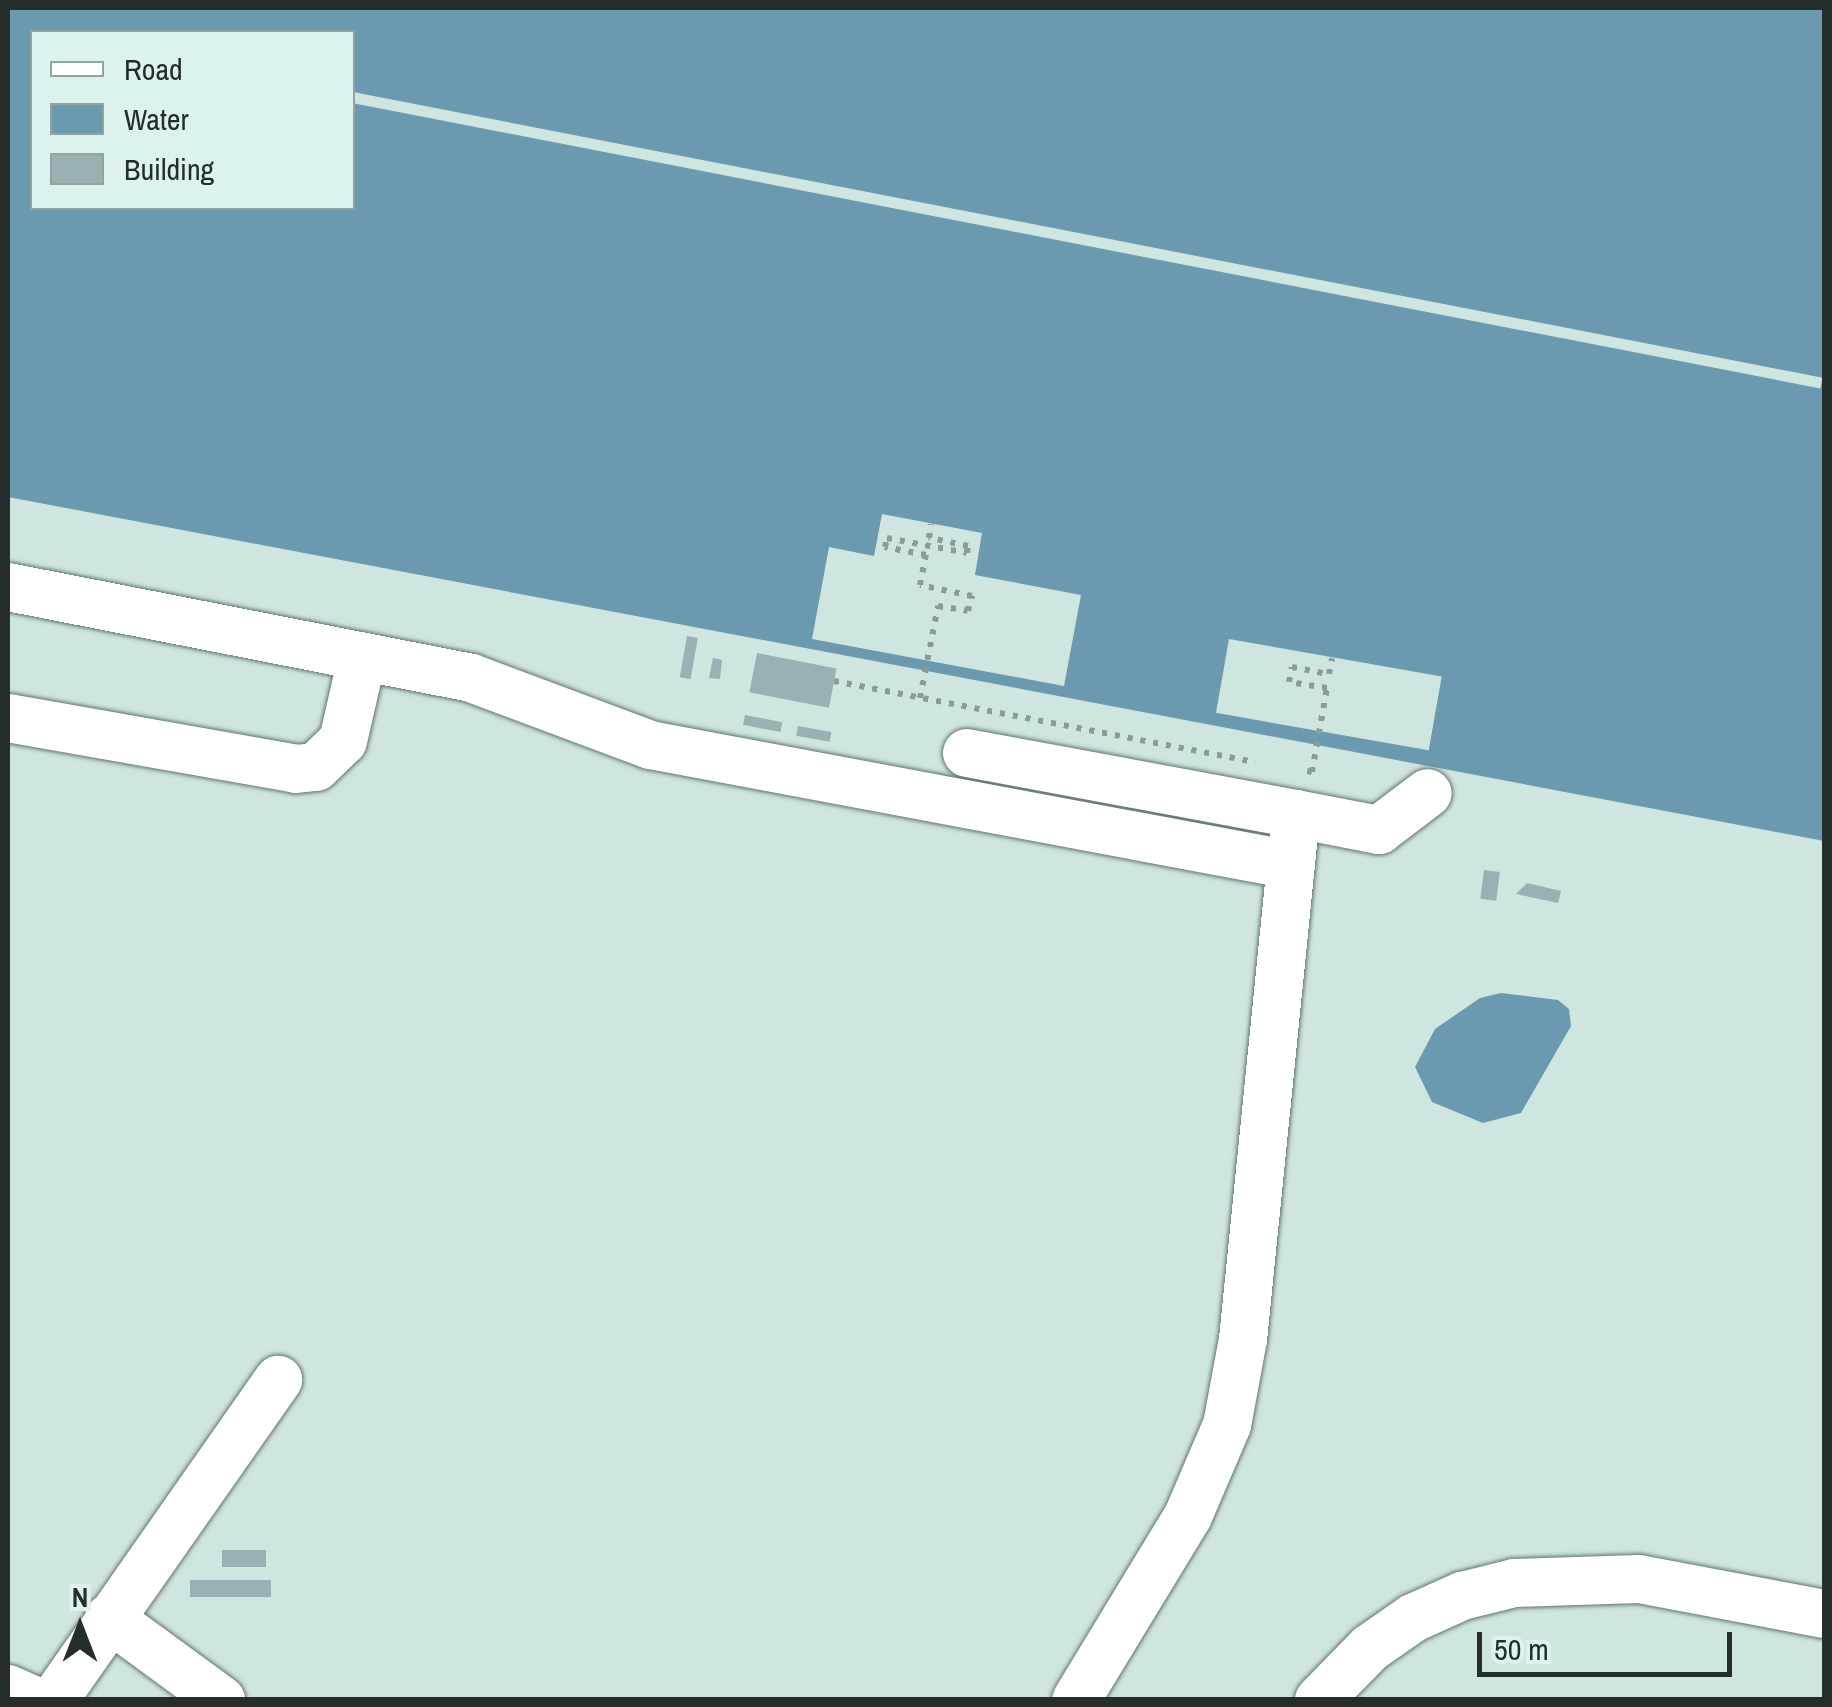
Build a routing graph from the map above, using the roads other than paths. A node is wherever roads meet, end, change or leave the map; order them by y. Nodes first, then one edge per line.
1 (8, 587) edge
2 (362, 658) junction
3 (8, 718) edge
4 (967, 752) dead end
5 (1301, 785) junction
6 (1428, 793) dead end
7 (1291, 865) junction
8 (278, 1380) dead end
9 (1824, 1614) edge
10 (109, 1618) junction
11 (8, 1689) edge
12 (34, 1700) edge
13 (54, 1700) edge
14 (222, 1700) edge
15 (1076, 1700) edge
16 (1319, 1700) edge

1 - 2 street
2 - 3 street
2 - 7 street
4 - 5 street
5 - 6 street
5 - 7 street
7 - 15 street
8 - 10 street
9 - 16 street
10 - 13 street
10 - 14 street
11 - 12 street

